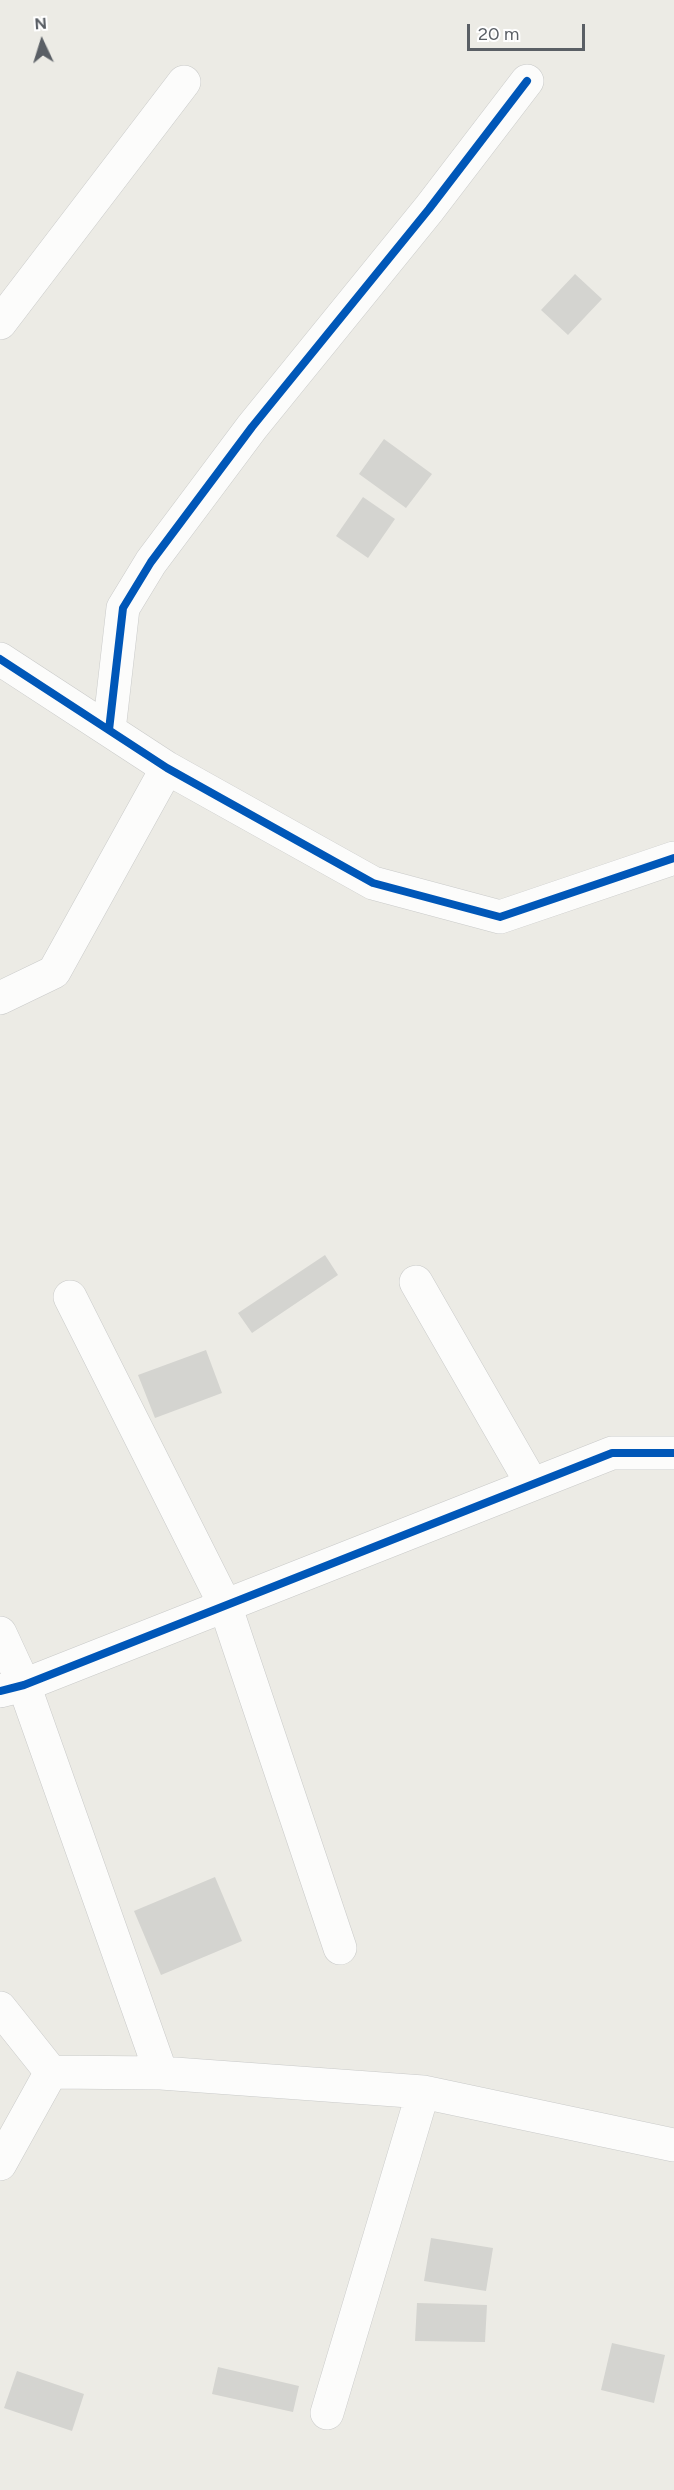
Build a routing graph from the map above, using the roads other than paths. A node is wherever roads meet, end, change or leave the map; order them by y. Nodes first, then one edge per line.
1 (527, 81) dead end
2 (184, 82) dead end
3 (0, 323) edge
4 (0, 659) edge
5 (109, 730) junction
6 (167, 768) junction
7 (674, 837) edge
8 (661, 862) edge
9 (0, 998) edge
10 (416, 1282) dead end
11 (70, 1297) dead end
12 (674, 1453) edge
13 (532, 1484) junction
14 (225, 1605) junction
15 (0, 1633) edge
16 (12, 1688) edge
17 (340, 1948) dead end
18 (0, 2008) edge
19 (51, 2072) junction
20 (161, 2073) junction
21 (423, 2092) junction
22 (674, 2145) edge
23 (0, 2164) edge
24 (327, 2413) dead end

1 - 5 street
2 - 3 street
4 - 5 street
5 - 6 street
6 - 8 street
6 - 9 street
7 - 8 street
10 - 13 street
11 - 14 street
12 - 13 street
13 - 14 street
14 - 16 street
14 - 17 street
15 - 16 street
16 - 20 street
18 - 19 street
19 - 20 street
19 - 23 street
20 - 21 street
21 - 22 street
21 - 24 street

